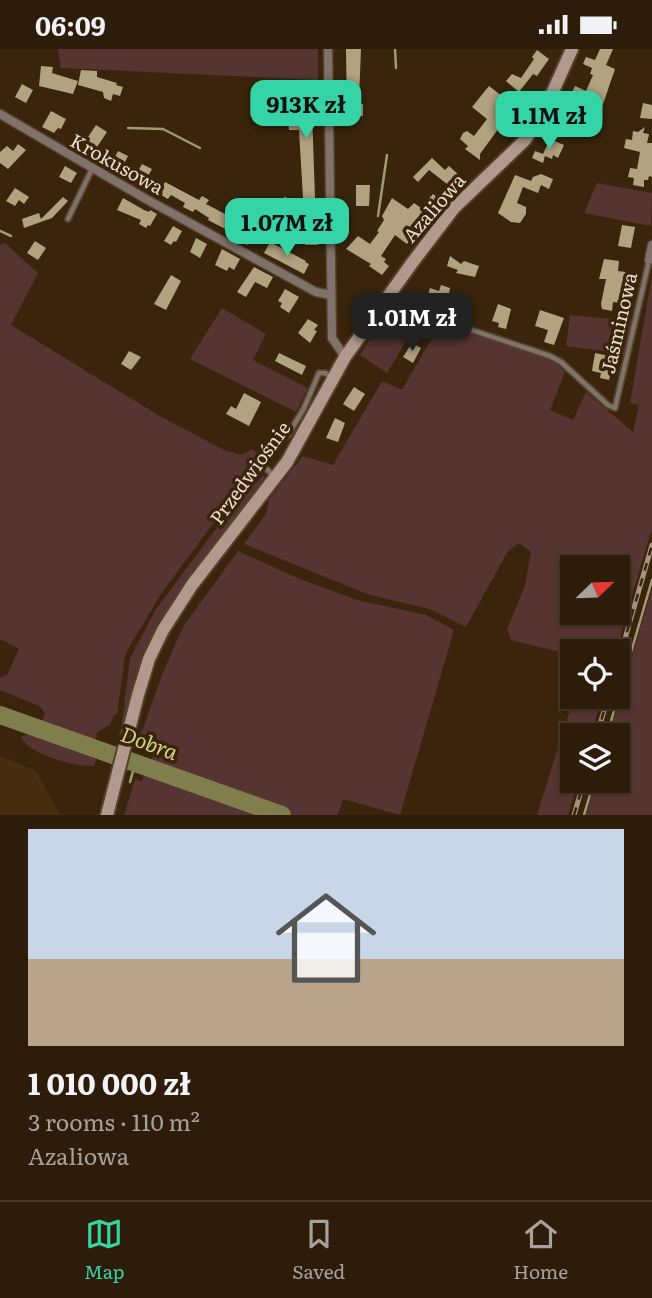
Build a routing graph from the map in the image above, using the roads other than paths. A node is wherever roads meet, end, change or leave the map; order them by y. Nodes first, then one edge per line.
1 (328, 49) edge
2 (572, 49) edge
3 (0, 114) edge
4 (92, 168) junction
5 (68, 219) dead end
6 (652, 245) edge
7 (649, 260) joint
8 (331, 295) junction
9 (386, 299) junction
10 (345, 357) junction
11 (333, 378) junction
12 (275, 477) junction
13 (107, 815) edge

1 - 8 street
2 - 9 street, Azaliowa
3 - 4 street, Krokusowa
4 - 5 lane
4 - 8 street, Krokusowa
6 - 7 street, Jaśminowa
7 - 9 lane, Jaśminowa
8 - 10 street
9 - 10 street, Azaliowa
10 - 11 street, Przedwiośnie
11 - 12 street, Przedwiośnie
11 - 12 lane
12 - 13 street, Przedwiośnie

